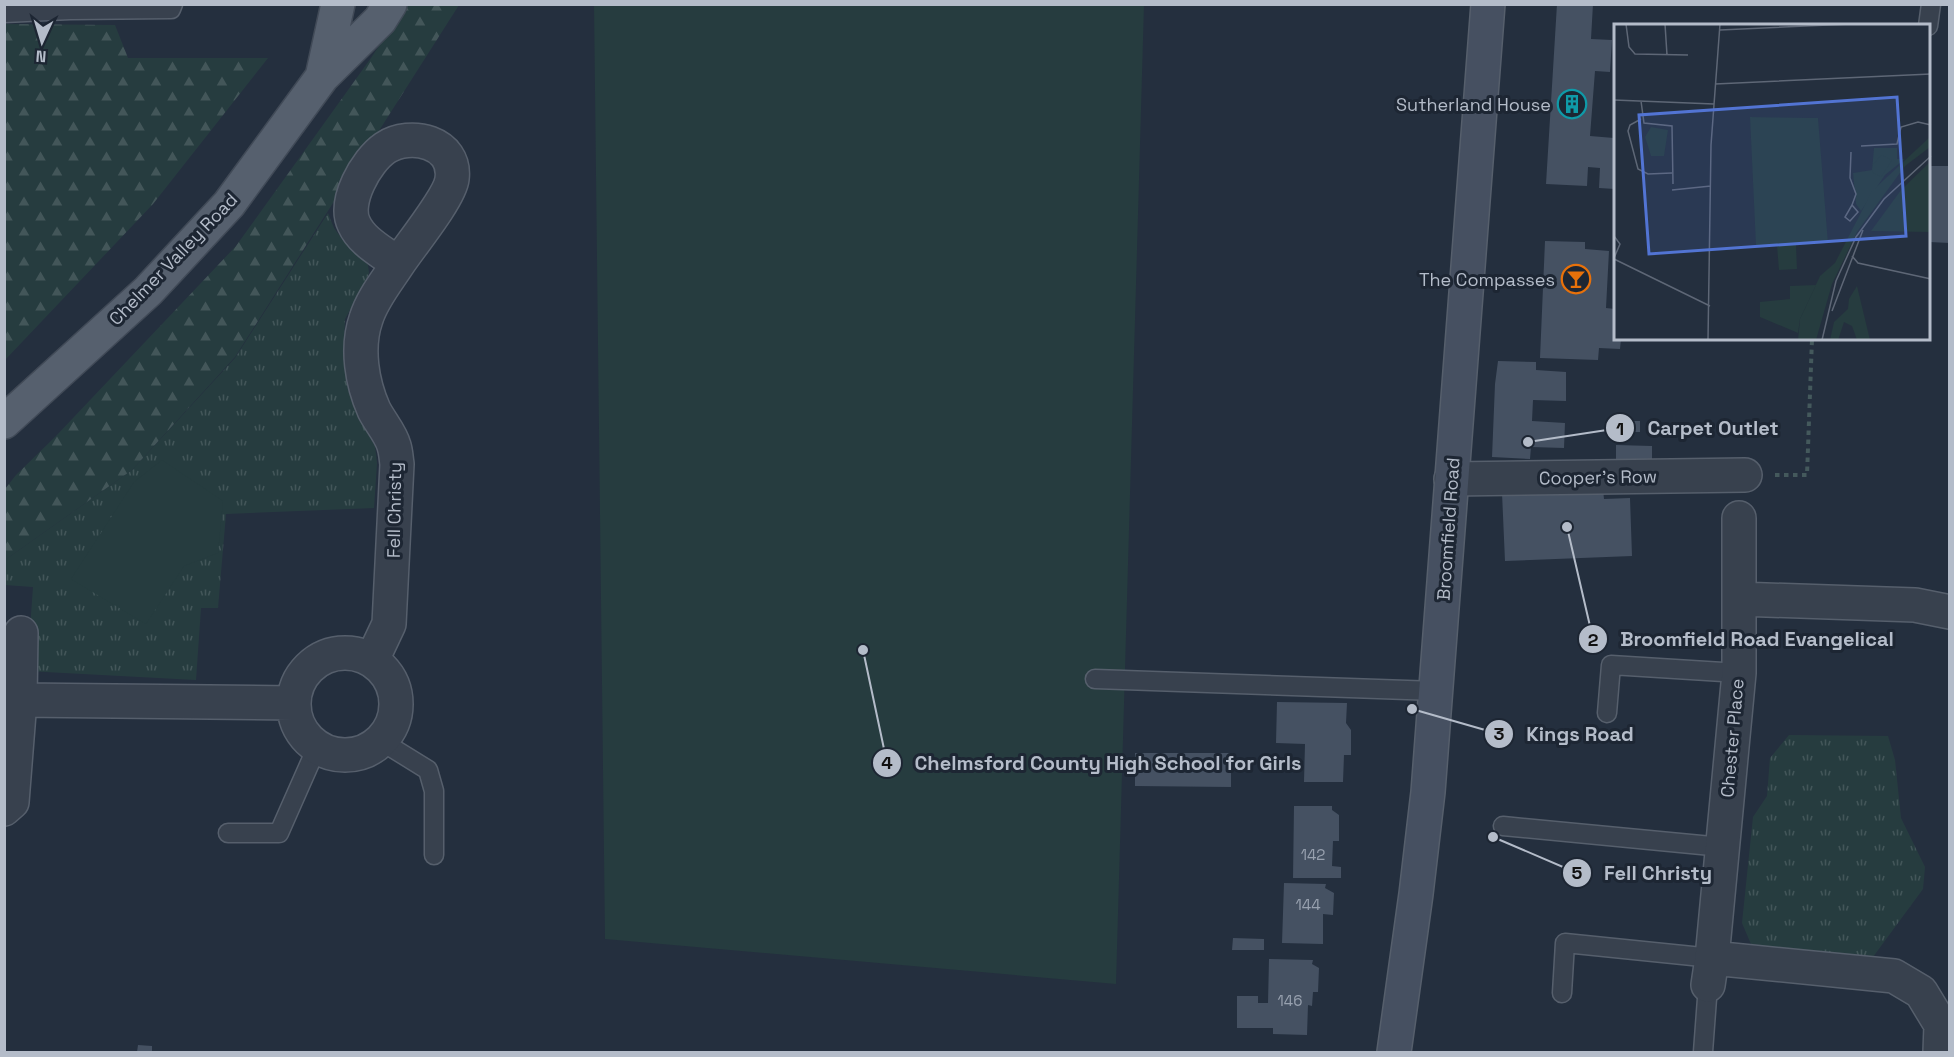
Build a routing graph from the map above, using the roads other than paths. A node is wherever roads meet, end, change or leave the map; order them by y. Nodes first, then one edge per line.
1 (173, 4) edge
2 (338, 4) edge
3 (390, 4) edge
4 (1488, 4) edge
5 (1931, 4) edge
6 (83, 7) edge
7 (4, 13) edge
8 (1928, 24) edge
9 (322, 77) junction
10 (398, 264) dead end
11 (4, 422) edge
12 (1745, 475) road end
13 (1451, 479) junction
14 (1739, 518) dead end
15 (1739, 599) junction
16 (1950, 612) edge
17 (21, 633) dead end
18 (372, 660) junction
19 (1739, 673) junction
20 (1095, 679) dead end
21 (1436, 692) junction
22 (20, 700) junction
23 (294, 703) junction
24 (1607, 712) dead end
25 (381, 741) junction
26 (317, 747) junction
27 (4, 808) edge
28 (1503, 826) dead end
29 (228, 833) dead end
30 (1722, 847) junction
31 (434, 855) dead end
32 (1710, 971) junction
33 (1562, 993) dead end
34 (1943, 1033) edge
35 (1394, 1053) edge
36 (1703, 1053) edge

1 - 6 lane
2 - 9 main road, Chelmer Valley Road
3 - 9 main road, Chelmer Valley Road
4 - 13 main road, Broomfield Road
5 - 8 lane
6 - 7 lane
9 - 11 main road, Chelmer Valley Road
10 - 18 street, Fell Christy
12 - 13 street, Cooper's Row
13 - 21 main road, Broomfield Road
14 - 15 street, Chester Place
15 - 16 street
15 - 19 street, Chester Place
17 - 22 street
18 - 23 street
18 - 25 street
19 - 24 lane
19 - 30 street, Chester Place
20 - 21 lane
21 - 35 main road, Broomfield Road
22 - 23 street
22 - 27 street
23 - 26 street
25 - 26 street
25 - 31 lane
26 - 29 lane
28 - 30 lane
30 - 32 street, Chester Place
32 - 33 lane
32 - 34 street
32 - 36 lane

